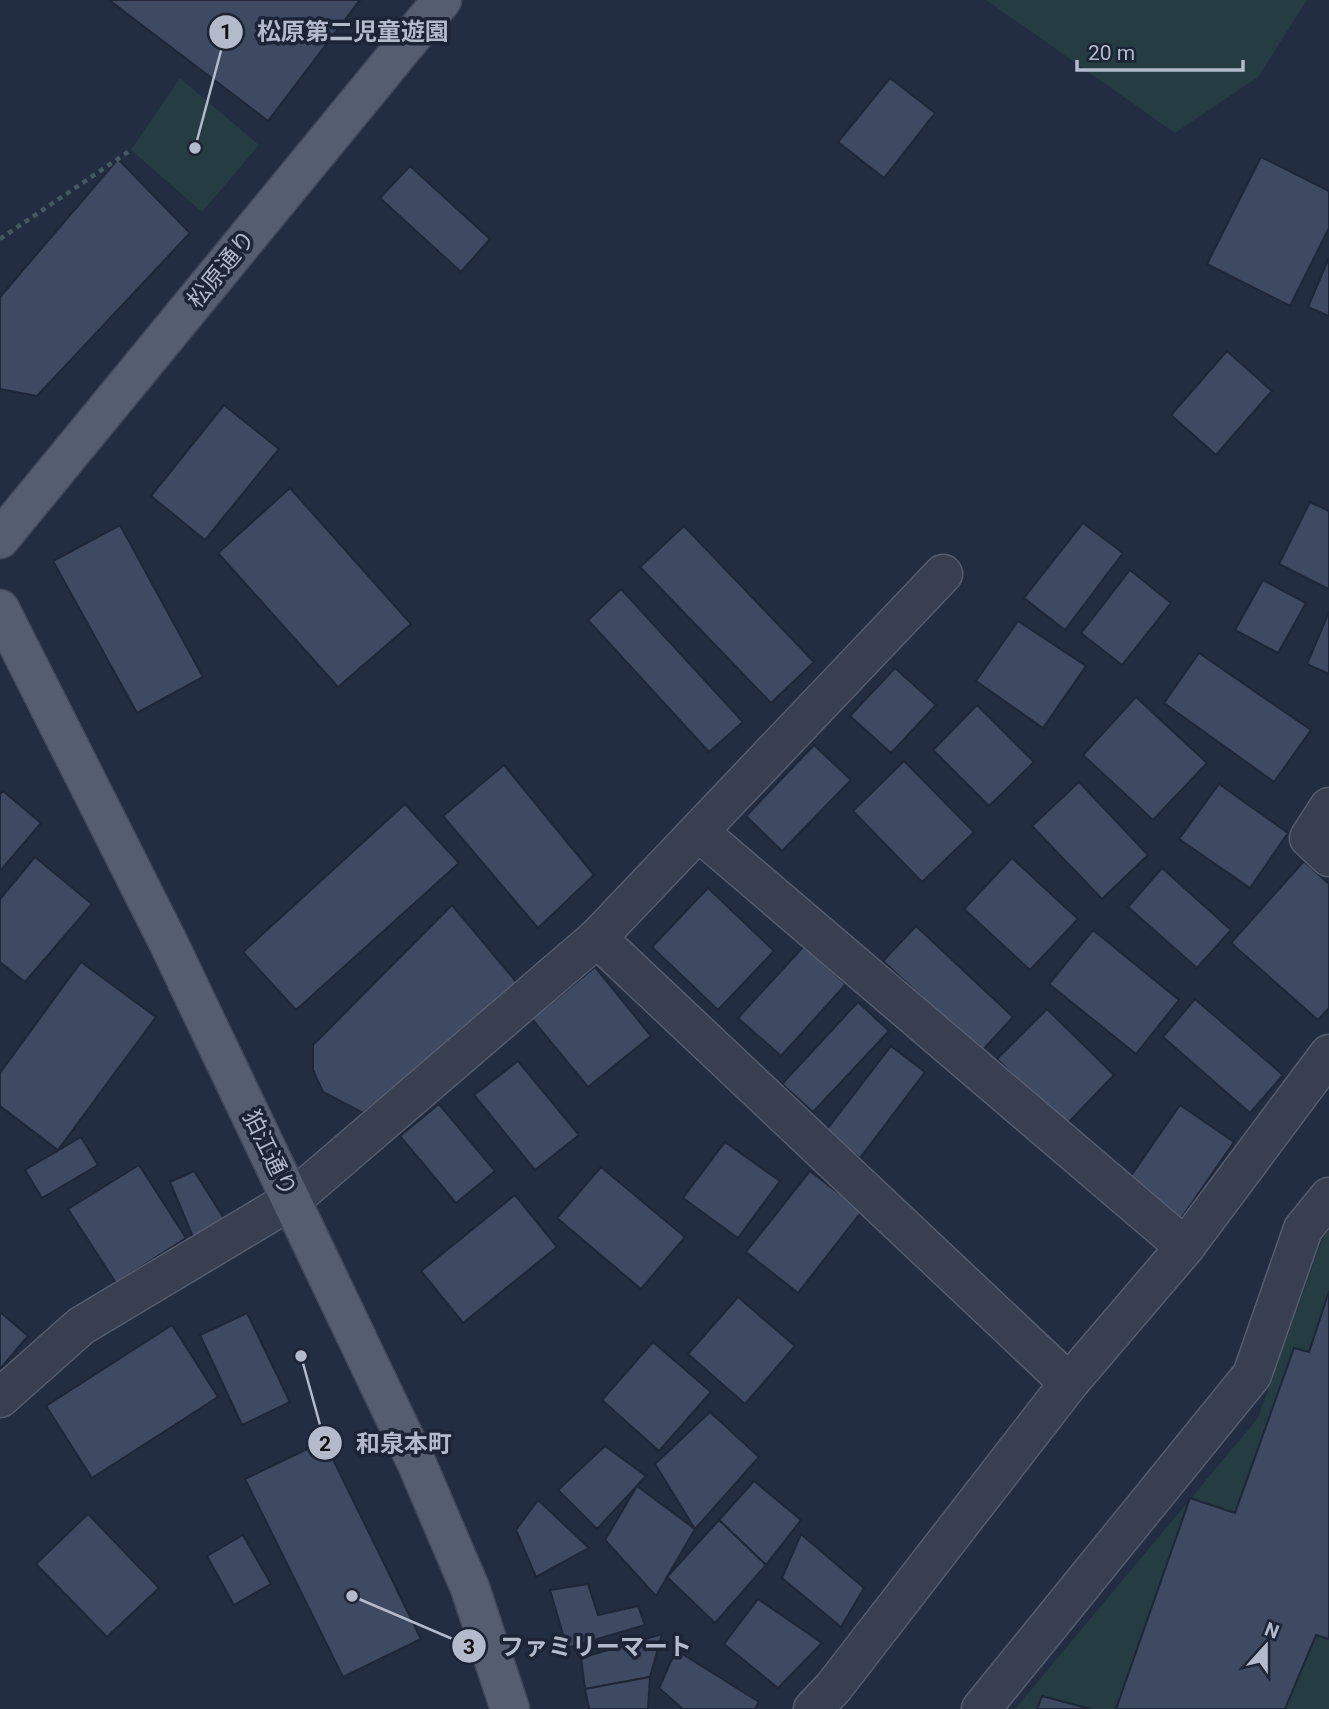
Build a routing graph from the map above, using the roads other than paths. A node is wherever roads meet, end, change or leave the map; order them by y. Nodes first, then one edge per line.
1 (442, 0) edge
2 (0, 539) edge
3 (943, 574) dead end
4 (0, 609) edge
5 (1329, 807) edge
6 (699, 833) junction
7 (1329, 857) edge
8 (597, 938) junction
9 (1329, 1054) edge
10 (1329, 1197) edge
11 (293, 1199) junction
12 (1185, 1247) junction
13 (1069, 1383) junction
14 (0, 1398) edge
15 (510, 1709) edge
16 (813, 1709) edge
17 (981, 1709) edge

1 - 2 main road, 松原通り
3 - 6 street
4 - 11 main road, 狛江通り
5 - 7 street
6 - 8 street
6 - 12 street
8 - 11 street
8 - 13 street
9 - 12 street
10 - 17 street
11 - 14 street
11 - 15 main road, 狛江通り
12 - 13 street
13 - 16 street

